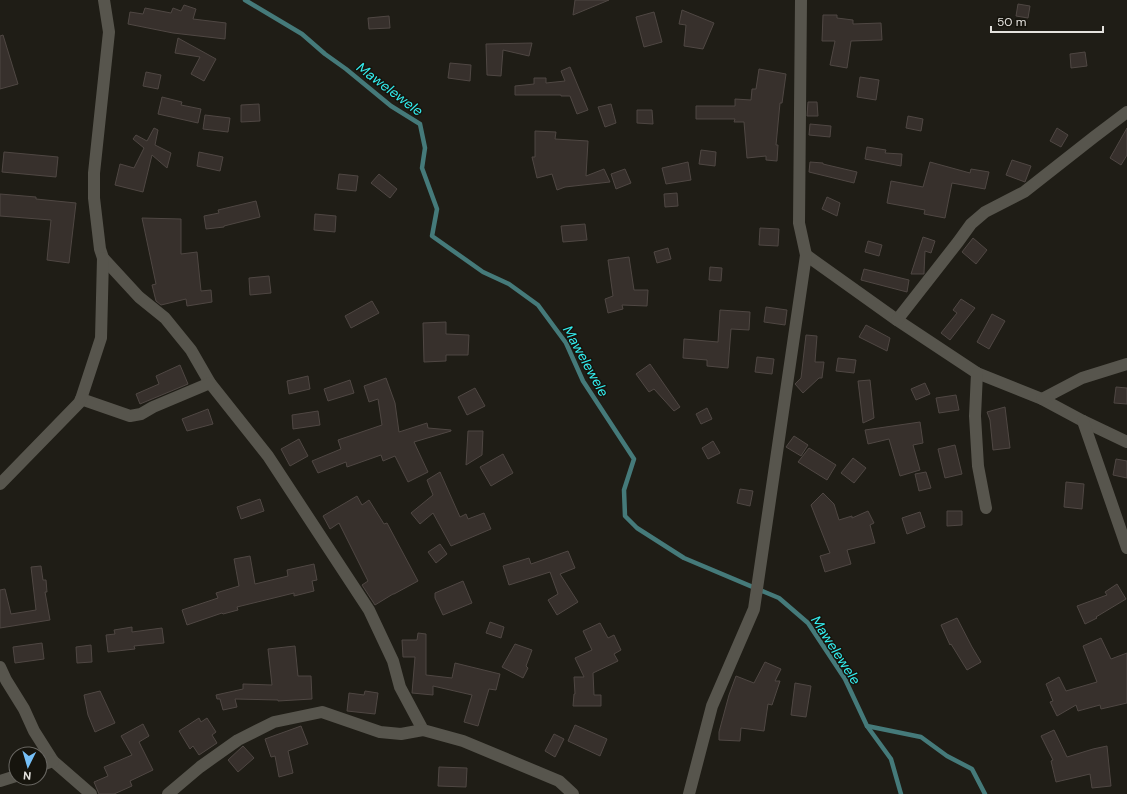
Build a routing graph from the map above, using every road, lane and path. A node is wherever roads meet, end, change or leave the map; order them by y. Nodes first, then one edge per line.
1 (104, 0) edge
2 (801, 0) edge
3 (1127, 112) edge
4 (806, 255) junction
5 (103, 258) junction
6 (897, 320) junction
7 (1127, 364) edge
8 (978, 373) junction
9 (210, 383) junction
10 (1042, 399) junction
11 (81, 400) junction
12 (1083, 421) junction
13 (1127, 442) edge
14 (0, 484) edge
15 (986, 508) dead end
16 (1127, 548) edge
17 (0, 667) edge
18 (423, 730) junction
19 (53, 761) junction
20 (48, 763) edge
21 (91, 794) edge
22 (168, 794) edge
23 (573, 794) edge
24 (689, 794) edge

1 - 5 street
2 - 4 street
3 - 6 street
4 - 6 street
4 - 24 street
5 - 9 street
5 - 11 street
6 - 8 street
7 - 10 street
8 - 10 street
8 - 15 street
9 - 11 street
9 - 18 street
10 - 12 street
11 - 14 street
12 - 13 street
12 - 16 street
17 - 19 street
18 - 22 street
18 - 23 street
19 - 20 street
19 - 21 street

